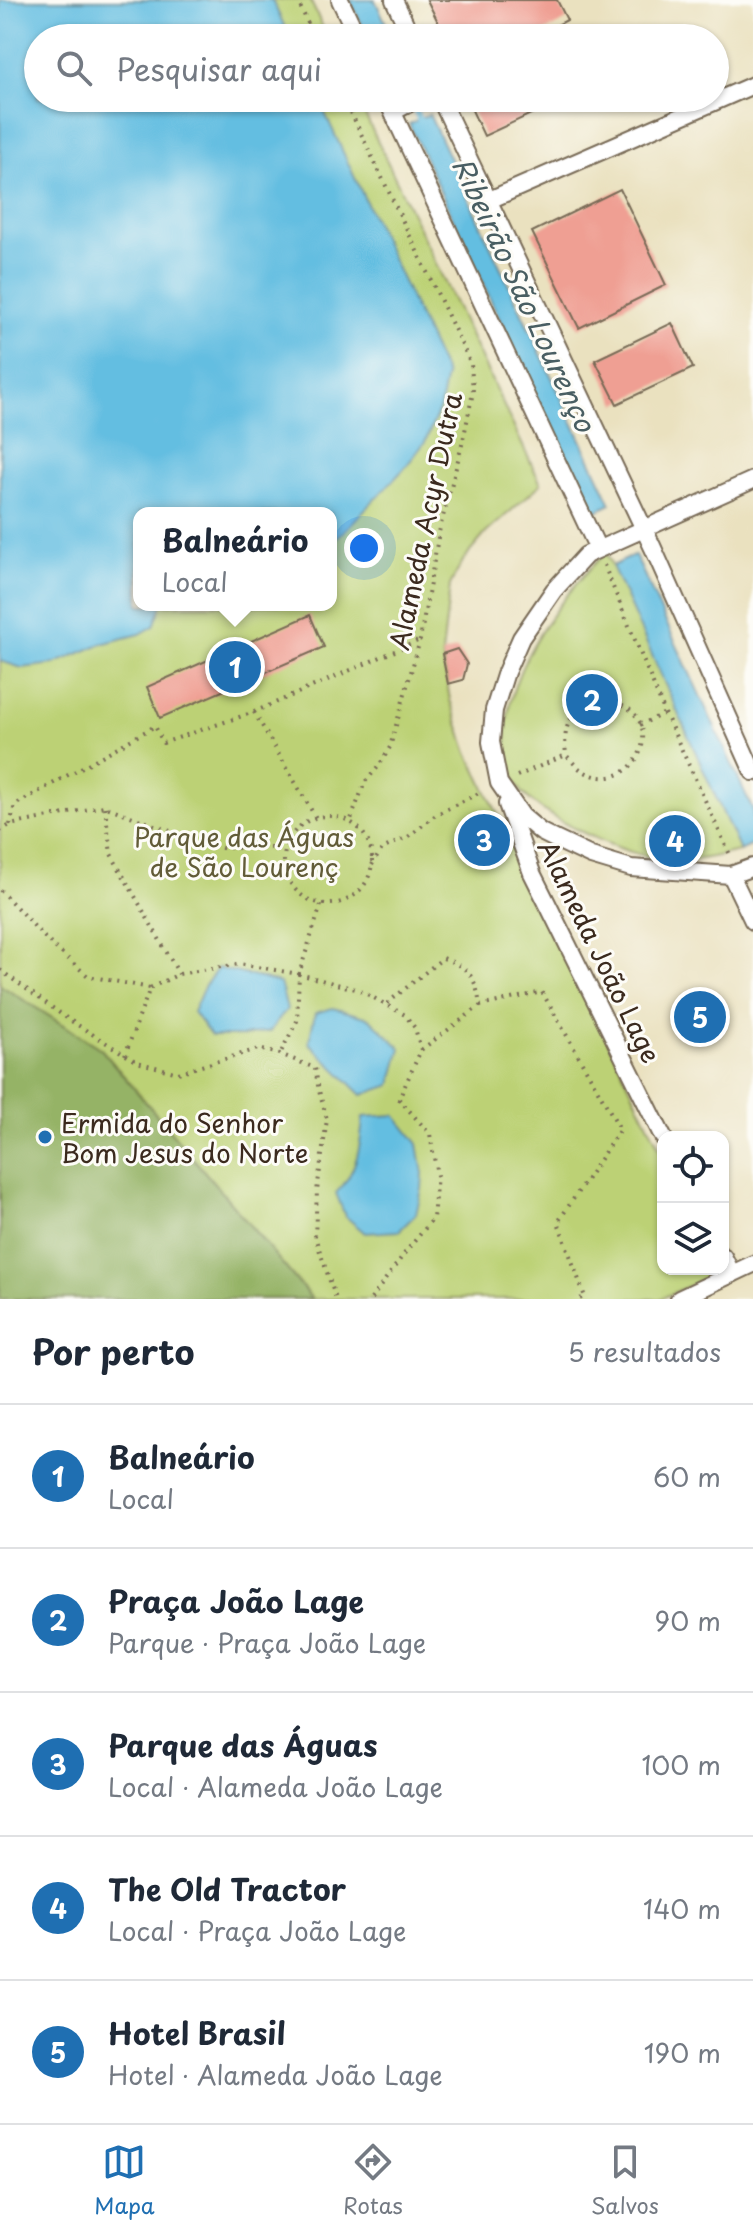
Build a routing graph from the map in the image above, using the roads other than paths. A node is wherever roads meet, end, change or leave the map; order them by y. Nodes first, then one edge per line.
1 (340, 0) edge
2 (394, 0) edge
3 (351, 24) edge
4 (405, 24) edge
5 (753, 85) edge
6 (729, 95) edge
7 (393, 112) edge
8 (446, 112) edge
9 (691, 112) edge
10 (487, 201) junction
11 (753, 480) edge
12 (643, 528) junction
13 (598, 549) junction
14 (753, 772) edge
15 (499, 783) junction
16 (753, 867) edge
17 (731, 875) junction
18 (753, 921) edge
19 (660, 1131) edge
20 (753, 1264) edge
21 (729, 1268) edge
22 (732, 1274) junction
23 (679, 1299) edge

1 - 3 street
2 - 4 street
5 - 6 street
7 - 13 street
8 - 10 street
9 - 10 street
10 - 12 street
11 - 12 street
12 - 13 street
12 - 14 street
13 - 15 street
15 - 17 street
15 - 19 street, Alameda João Lage
16 - 17 street
17 - 18 street
20 - 22 street
21 - 22 street
22 - 23 street

